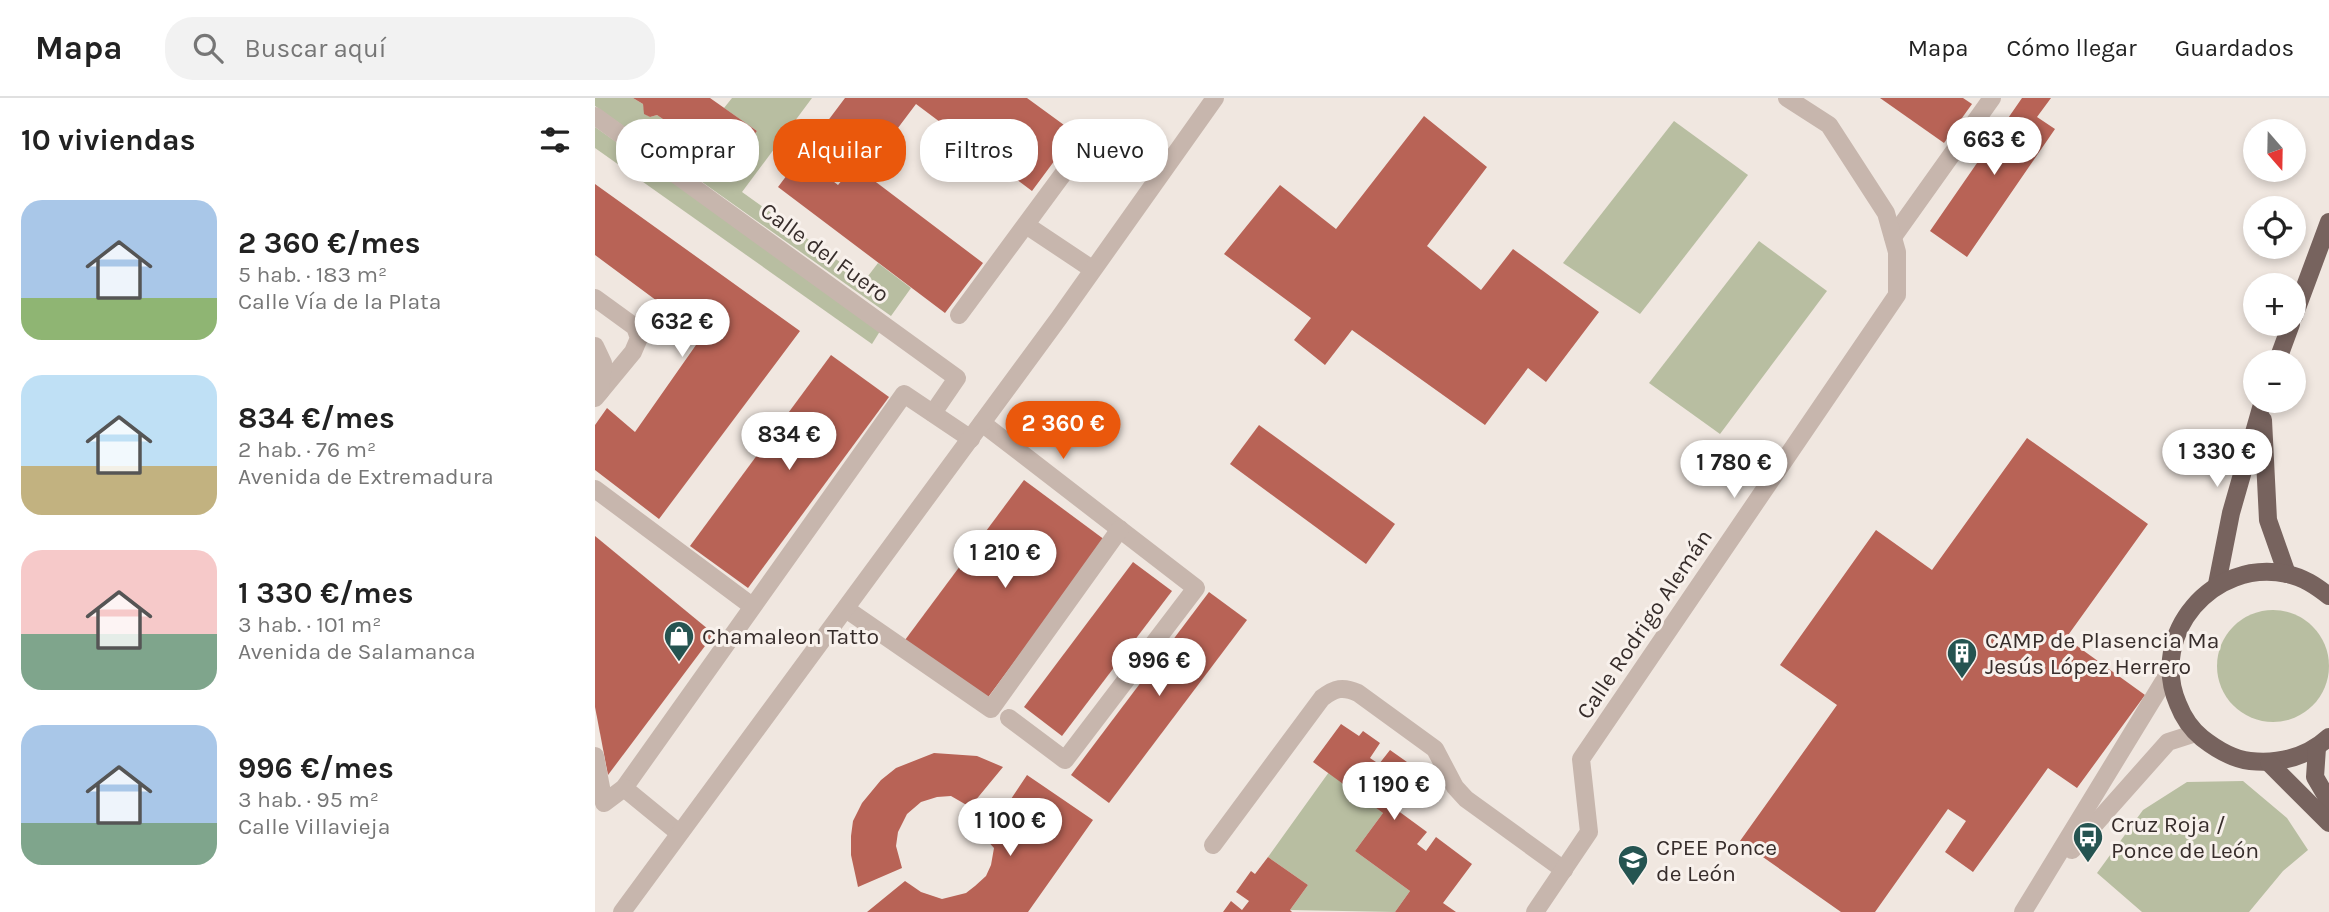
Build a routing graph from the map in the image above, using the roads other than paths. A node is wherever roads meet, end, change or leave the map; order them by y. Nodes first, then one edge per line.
1 (1215, 98) edge
2 (1787, 98) edge
3 (1992, 98) edge
4 (595, 116) edge
5 (1058, 182) edge
6 (2329, 222) edge
7 (1027, 225) junction
8 (1892, 237) junction
9 (1092, 269) junction
10 (2306, 284) edge
11 (595, 298) edge
12 (960, 315) dead end
13 (595, 346) edge
14 (597, 395) edge
15 (933, 413) junction
16 (2259, 413) edge
17 (2263, 413) edge
18 (982, 423) junction
19 (971, 439) junction
20 (595, 489) edge
21 (1120, 529) junction
22 (2287, 574) junction
23 (2217, 584) junction
24 (2329, 596) edge
25 (753, 606) junction
26 (846, 608) junction
27 (2170, 671) junction
28 (1009, 718) dead end
29 (2196, 733) junction
30 (2323, 743) edge
31 (595, 756) edge
32 (2269, 763) junction
33 (624, 788) junction
34 (2329, 801) edge
35 (2329, 823) edge
36 (679, 833) junction
37 (1213, 845) dead end
38 (1564, 870) junction
39 (2042, 884) junction
40 (622, 912) edge
41 (1535, 912) edge
42 (2023, 912) edge

1 - 9 street
2 - 8 street, Calle Rodrigo Alemán
3 - 8 street
4 - 15 street, Calle del Fuero
5 - 7 street
6 - 10 main road
7 - 9 street
7 - 12 street
8 - 38 street, Calle Rodrigo Alemán
9 - 18 street
11 - 14 street
13 - 14 street
15 - 19 street
15 - 25 street
16 - 23 main road
17 - 22 main road
18 - 19 street
18 - 21 street
19 - 26 street
20 - 25 street
21 - 26 street
21 - 28 street
22 - 23 main road
22 - 24 main road
23 - 27 main road
25 - 33 street
26 - 36 street
27 - 29 main road
27 - 39 street
29 - 32 main road
29 - 39 street
30 - 32 main road
30 - 34 main road
31 - 33 street
32 - 35 main road
33 - 36 street
36 - 40 street
37 - 38 street
38 - 41 street, Calle Rodrigo Alemán
39 - 42 street

